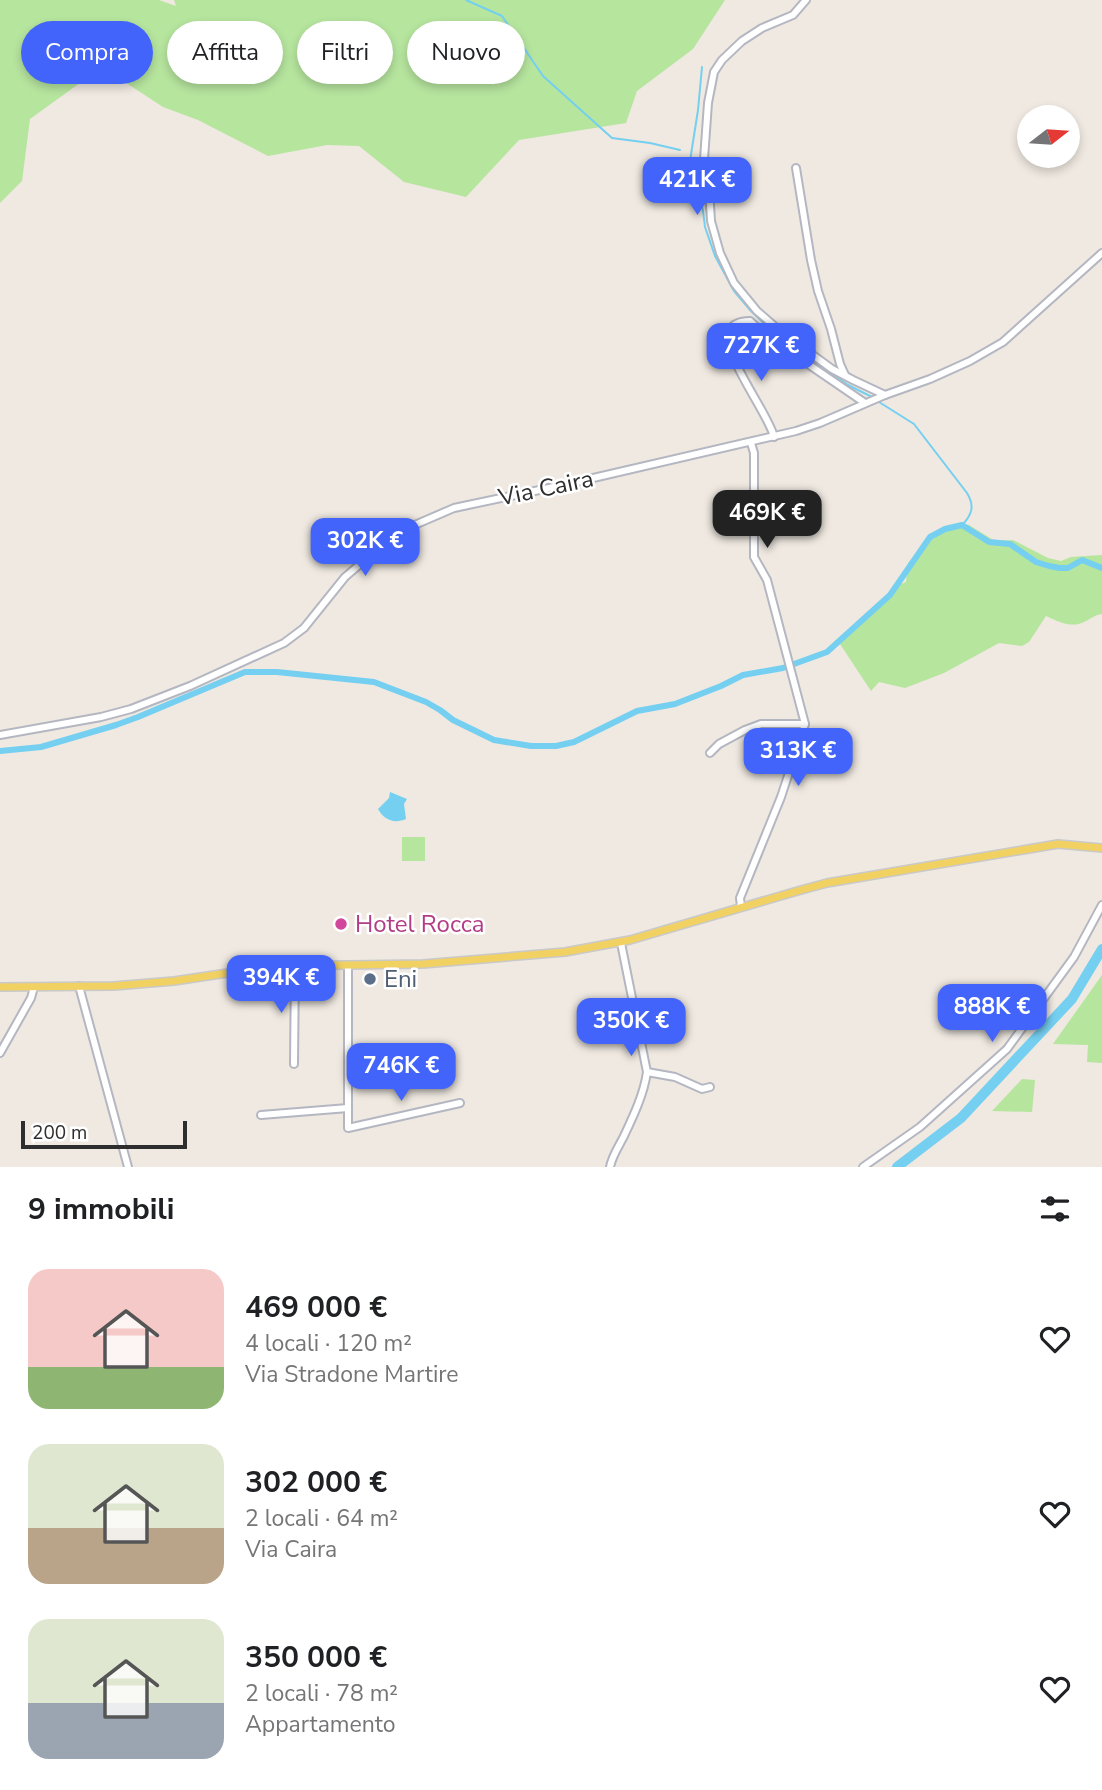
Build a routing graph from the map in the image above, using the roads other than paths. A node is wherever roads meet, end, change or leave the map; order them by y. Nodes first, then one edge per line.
1 (806, 0) edge
2 (796, 168) dead end
3 (1102, 253) edge
4 (846, 377) junction
5 (885, 394) junction
6 (865, 403) junction
7 (774, 437) junction
8 (751, 443) junction
9 (805, 724) junction
10 (0, 735) edge
11 (710, 752) dead end
12 (1102, 848) edge
13 (1102, 905) edge
14 (741, 907) junction
15 (621, 943) junction
16 (295, 965) junction
17 (348, 965) junction
18 (79, 986) junction
19 (0, 987) edge
20 (34, 987) junction
21 (0, 1054) edge
22 (294, 1065) dead end
23 (647, 1072) junction
24 (710, 1087) dead end
25 (460, 1103) dead end
26 (348, 1108) junction
27 (261, 1115) dead end
28 (128, 1167) edge
29 (610, 1167) edge
30 (863, 1167) edge

1 - 4 street
2 - 4 street
3 - 5 street, Via Caira
4 - 5 street
5 - 6 street, Via Caira
6 - 7 street, Via Caira
6 - 7 street
7 - 8 street, Via Caira
8 - 9 street
8 - 10 street, Via Caira
9 - 11 street
9 - 14 street
12 - 14 main road
13 - 30 street
14 - 15 main road
15 - 17 main road
15 - 23 street
16 - 17 main road
16 - 18 main road
16 - 22 street
17 - 26 street
18 - 20 main road
18 - 28 street
19 - 20 main road
20 - 21 street
23 - 24 street
23 - 29 street
25 - 26 street
26 - 27 street

